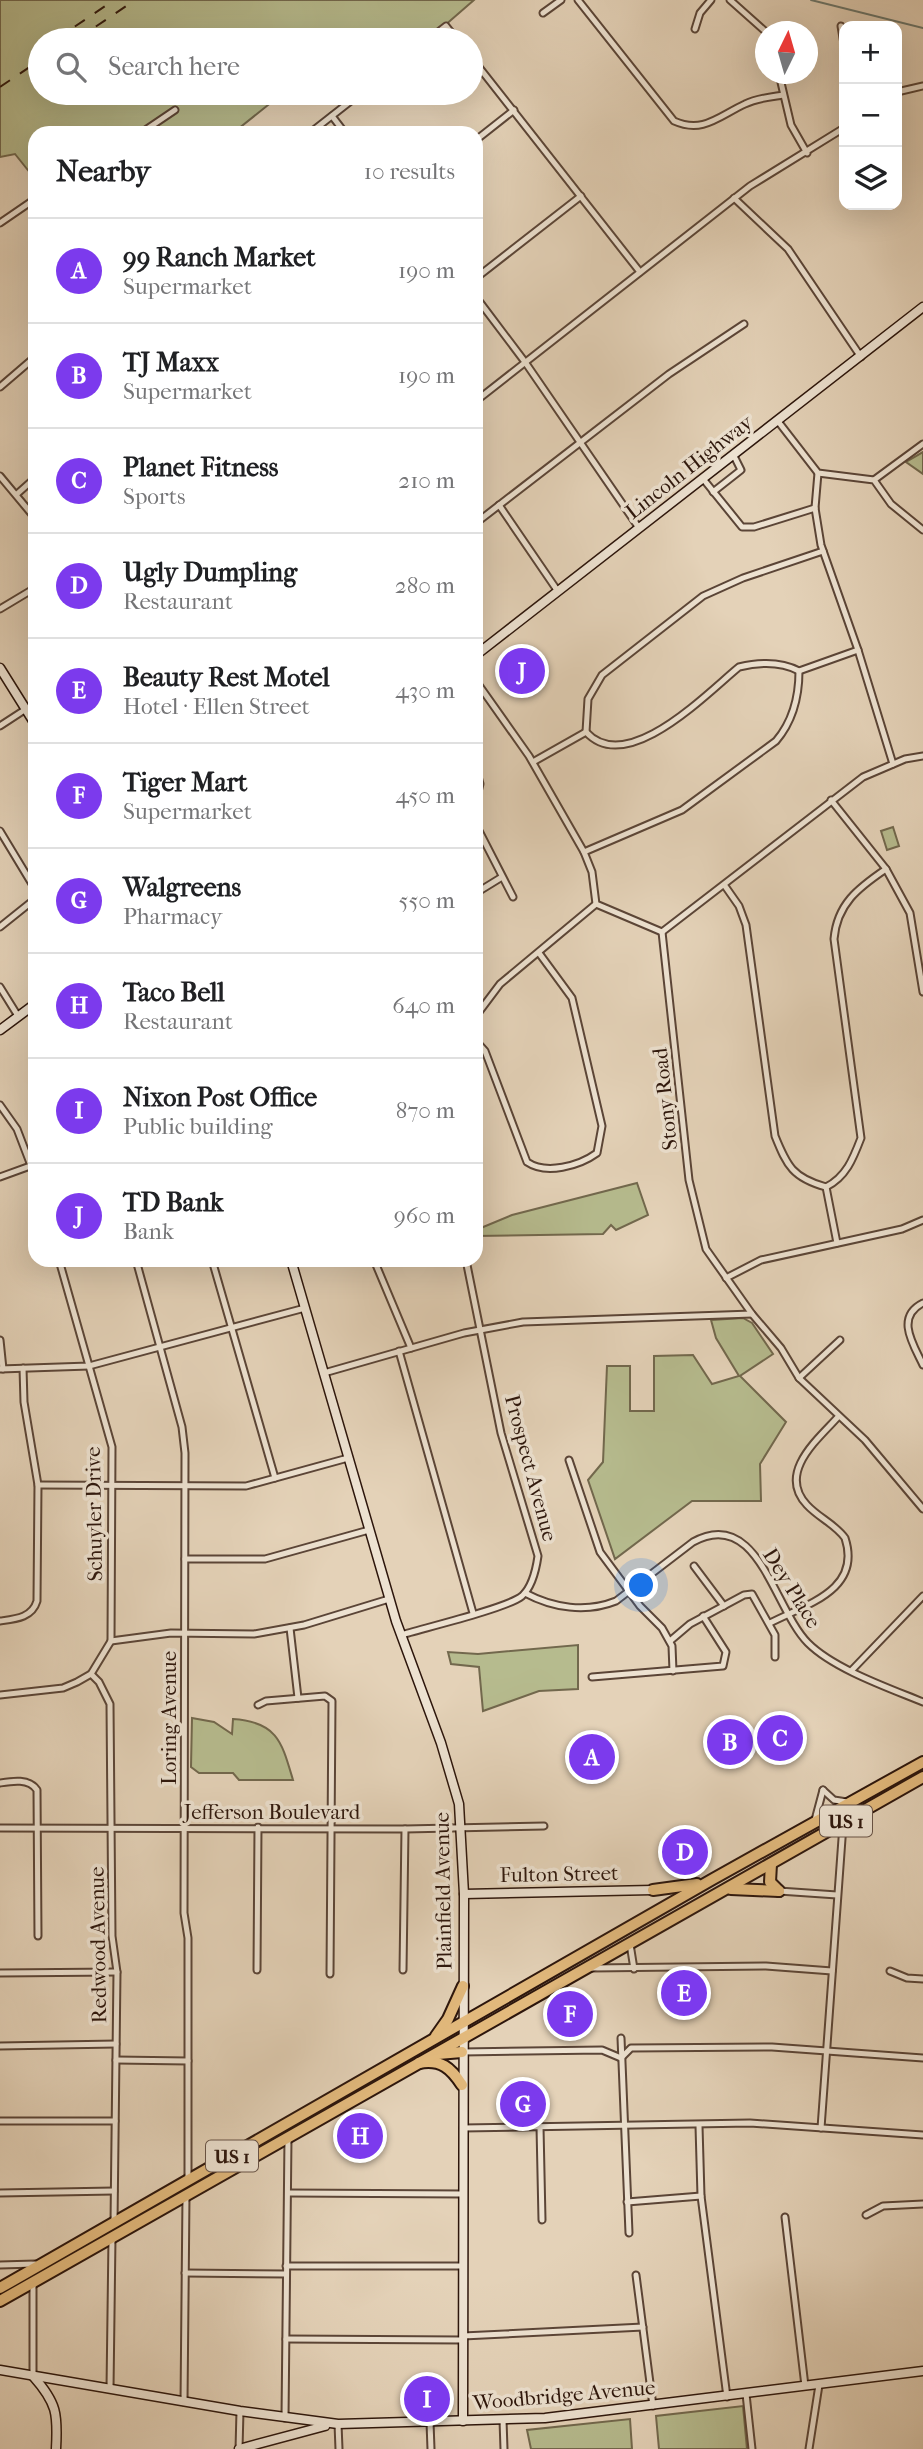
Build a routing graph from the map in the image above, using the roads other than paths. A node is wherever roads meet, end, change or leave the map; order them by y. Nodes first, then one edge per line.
1 (561, 0) edge
2 (578, 0) edge
3 (711, 0) edge
4 (730, 0) edge
5 (543, 13) dead end
6 (755, 22) edge
7 (695, 29) dead end
8 (483, 72) edge
9 (781, 84) edge
10 (923, 86) edge
11 (902, 91) edge
12 (783, 94) junction
13 (346, 105) edge
14 (175, 110) dead end
15 (514, 110) junction
16 (332, 116) junction
17 (151, 126) edge
18 (319, 126) edge
19 (340, 126) edge
20 (839, 131) edge
21 (483, 134) edge
22 (807, 153) junction
23 (581, 196) junction
24 (734, 198) junction
25 (28, 204) edge
26 (0, 223) edge
27 (640, 272) junction
28 (483, 273) edge
29 (483, 306) edge
30 (923, 307) edge
31 (744, 324) dead end
32 (860, 357) junction
33 (525, 362) junction
34 (28, 363) edge
35 (0, 387) edge
36 (483, 395) edge
37 (777, 420) junction
38 (579, 441) junction
39 (923, 444) edge
40 (734, 456) junction
41 (818, 473) junction
42 (0, 476) edge
43 (704, 480) junction
44 (874, 480) junction
45 (28, 484) edge
46 (713, 492) junction
47 (17, 494) junction
48 (499, 505) junction
49 (815, 508) junction
50 (28, 509) edge
51 (483, 518) edge
52 (639, 528) junction
53 (923, 530) edge
54 (823, 551) junction
55 (557, 590) junction
56 (28, 592) edge
57 (0, 609) edge
58 (483, 648) edge
59 (859, 650) junction
60 (0, 668) edge
61 (799, 671) junction
62 (483, 691) edge
63 (26, 709) junction
64 (28, 712) edge
65 (0, 726) edge
66 (586, 732) junction
67 (923, 756) edge
68 (533, 762) junction
69 (894, 764) junction
70 (831, 800) junction
71 (0, 831) edge
72 (483, 839) edge
73 (584, 852) junction
74 (886, 869) junction
75 (28, 877) edge
76 (502, 877) junction
77 (725, 886) junction
78 (483, 889) edge
79 (513, 897) dead end
80 (28, 904) edge
81 (596, 904) junction
82 (0, 927) edge
83 (662, 932) junction
84 (539, 953) junction
85 (0, 987) edge
86 (923, 992) edge
87 (483, 1005) edge
88 (28, 1011) edge
89 (18, 1016) junction
90 (0, 1030) edge
91 (483, 1049) edge
92 (0, 1105) edge
93 (28, 1152) edge
94 (28, 1167) edge
95 (0, 1177) edge
96 (826, 1187) junction
97 (923, 1220) edge
98 (837, 1243) junction
99 (61, 1267) edge
100 (138, 1267) edge
101 (214, 1267) edge
102 (293, 1267) edge
103 (377, 1267) edge
104 (468, 1267) edge
105 (726, 1278) junction
106 (923, 1303) edge
107 (305, 1308) junction
108 (752, 1314) junction
109 (232, 1329) junction
110 (482, 1330) junction
111 (0, 1340) edge
112 (840, 1340) dead end
113 (411, 1348) junction
114 (162, 1349) junction
115 (399, 1351) junction
116 (923, 1365) edge
117 (89, 1366) junction
118 (23, 1368) junction
119 (1, 1369) edge
120 (324, 1373) junction
121 (799, 1378) junction
122 (838, 1417) junction
123 (348, 1458) junction
124 (569, 1460) dead end
125 (275, 1478) junction
126 (38, 1485) junction
127 (111, 1486) junction
128 (185, 1487) junction
129 (923, 1509) edge
130 (369, 1530) junction
131 (186, 1559) junction
132 (694, 1566) dead end
133 (630, 1591) junction
134 (525, 1593) junction
135 (923, 1596) edge
136 (389, 1599) junction
137 (724, 1606) junction
138 (473, 1613) junction
139 (789, 1614) junction
140 (703, 1616) junction
141 (0, 1621) edge
142 (770, 1623) junction
143 (290, 1628) junction
144 (186, 1634) junction
145 (401, 1635) junction
146 (111, 1641) junction
147 (670, 1641) junction
148 (775, 1657) dead end
149 (852, 1670) junction
150 (673, 1671) junction
151 (91, 1674) junction
152 (592, 1677) dead end
153 (0, 1695) edge
154 (298, 1698) junction
155 (923, 1702) edge
156 (258, 1705) dead end
157 (923, 1762) edge
158 (920, 1779) edge
159 (0, 1783) edge
160 (853, 1801) junction
161 (814, 1823) junction
162 (844, 1823) junction
163 (544, 1826) dead end
164 (111, 1827) junction
165 (258, 1827) junction
166 (461, 1827) junction
167 (0, 1828) edge
168 (37, 1828) junction
169 (184, 1828) junction
170 (330, 1828) junction
171 (405, 1829) junction
172 (771, 1864) junction
173 (713, 1878) junction
174 (653, 1890) junction
175 (779, 1891) junction
176 (464, 1894) junction
177 (837, 1895) junction
178 (706, 1901) junction
179 (661, 1909) junction
180 (38, 1936) dead end
181 (630, 1943) junction
182 (586, 1968) junction
183 (634, 1969) junction
184 (257, 1970) dead end
185 (404, 1970) dead end
186 (890, 1970) dead end
187 (832, 1971) junction
188 (117, 1972) junction
189 (0, 1973) edge
190 (330, 1974) dead end
191 (923, 1979) edge
192 (463, 1986) junction
193 (463, 2022) junction
194 (463, 2037) junction
195 (435, 2038) junction
196 (621, 2038) dead end
197 (116, 2044) junction
198 (0, 2046) edge
199 (463, 2052) junction
200 (827, 2052) junction
201 (432, 2054) junction
202 (621, 2058) junction
203 (923, 2058) edge
204 (116, 2060) junction
205 (188, 2061) junction
206 (410, 2066) junction
207 (462, 2085) junction
208 (115, 2120) junction
209 (0, 2121) edge
210 (624, 2126) junction
211 (699, 2126) junction
212 (541, 2127) junction
213 (463, 2128) junction
214 (821, 2129) junction
215 (923, 2135) edge
216 (288, 2138) junction
217 (188, 2181) junction
218 (114, 2191) junction
219 (0, 2193) edge
220 (288, 2193) junction
221 (463, 2194) junction
222 (186, 2196) junction
223 (701, 2196) junction
224 (627, 2202) junction
225 (923, 2204) edge
226 (866, 2215) dead end
227 (785, 2217) dead end
228 (542, 2220) dead end
229 (114, 2222) junction
230 (629, 2233) dead end
231 (112, 2236) junction
232 (42, 2264) junction
233 (0, 2265) edge
234 (286, 2266) junction
235 (462, 2266) junction
236 (185, 2273) junction
237 (286, 2274) junction
238 (636, 2275) dead end
239 (33, 2282) junction
240 (0, 2288) edge
241 (0, 2301) edge
242 (643, 2327) junction
243 (463, 2338) junction
244 (286, 2339) junction
245 (0, 2370) edge
246 (923, 2371) edge
247 (33, 2376) junction
248 (819, 2385) junction
249 (805, 2386) junction
250 (110, 2389) junction
251 (746, 2394) junction
252 (727, 2397) junction
253 (184, 2402) junction
254 (653, 2406) junction
255 (240, 2411) junction
256 (285, 2418) junction
257 (503, 2420) junction
258 (463, 2421) junction
259 (430, 2422) junction
260 (338, 2424) junction
261 (57, 2449) edge
262 (239, 2449) edge
263 (339, 2449) edge
264 (431, 2449) edge
265 (505, 2449) edge
266 (752, 2449) edge
267 (809, 2449) edge

1 - 5 street
2 - 12 street
3 - 7 street
4 - 6 street
8 - 15 street
9 - 12 street
10 - 11 street
12 - 22 street
13 - 16 street
14 - 17 street
15 - 21 street
15 - 23 street
16 - 18 street
16 - 19 street
20 - 22 street
22 - 24 street
23 - 27 street
23 - 28 street
24 - 27 street
24 - 32 street
25 - 26 street
27 - 33 street
29 - 33 street
30 - 32 street, Lincoln Highway
31 - 38 street
32 - 37 street, Lincoln Highway
33 - 36 street
33 - 38 street
34 - 35 street
37 - 40 street, Lincoln Highway
37 - 41 street
38 - 48 street
38 - 52 street
39 - 44 street
40 - 43 street, Lincoln Highway
40 - 46 street
41 - 44 street
41 - 49 street
42 - 47 street
43 - 46 street
43 - 52 street, Lincoln Highway
44 - 53 street
45 - 47 street
46 - 49 street
47 - 50 street
48 - 51 street
48 - 55 street
49 - 54 street
52 - 55 street, Lincoln Highway
54 - 59 street
54 - 66 street
55 - 58 street, Lincoln Highway
56 - 57 street
59 - 61 street
59 - 69 street
60 - 63 street
61 - 66 street
61 - 73 street
62 - 68 street
63 - 64 street
63 - 65 street
66 - 68 street
67 - 69 street
68 - 73 street
69 - 70 street
70 - 74 street
70 - 77 street
71 - 75 street
72 - 76 street
73 - 81 street
74 - 86 street
74 - 96 street
76 - 78 street
76 - 79 street
77 - 83 street
77 - 96 street
80 - 82 street
81 - 83 street
81 - 84 street
83 - 105 street, Stony Road
84 - 87 street
84 - 91 street
85 - 89 street
88 - 89 street
89 - 90 street
92 - 93 street
94 - 95 street
96 - 98 street
97 - 98 street
98 - 105 street
99 - 117 street, Schuyler Drive
100 - 114 street, Loring Avenue
101 - 109 street
102 - 107 street, Plainfield Avenue
103 - 113 street
104 - 110 street, Prospect Avenue
105 - 108 street, Stony Road
106 - 116 street
107 - 109 street
107 - 120 street, Plainfield Avenue
108 - 110 street
108 - 121 street, Stony Road
109 - 114 street
109 - 125 street
110 - 113 street
110 - 134 street, Prospect Avenue
111 - 119 street
112 - 121 street
113 - 115 street
114 - 117 street
114 - 128 street, Loring Avenue
115 - 120 street
115 - 138 street
117 - 118 street
117 - 127 street, Schuyler Drive
118 - 119 street
118 - 126 street
120 - 123 street, Plainfield Avenue
121 - 122 street, Stony Road
122 - 129 street, Stony Road
122 - 139 street
123 - 125 street
123 - 130 street, Plainfield Avenue
124 - 133 street
125 - 128 street
126 - 127 street
126 - 141 street
127 - 128 street
127 - 146 street, Schuyler Drive
128 - 131 street, Loring Avenue
130 - 131 street
130 - 136 street, Plainfield Avenue
131 - 144 street, Loring Avenue
132 - 137 street
133 - 134 street, Dey Place
133 - 139 street, Dey Place
133 - 147 street
134 - 138 street
135 - 149 street
136 - 143 street
136 - 145 street, Plainfield Avenue
137 - 140 street
137 - 142 street
138 - 145 street
139 - 142 street
139 - 149 street, Dey Place
140 - 147 street
140 - 150 street
142 - 148 street
143 - 144 street
143 - 154 street
144 - 146 street
144 - 169 street, Loring Avenue
145 - 166 street, Plainfield Avenue
146 - 151 street
147 - 150 street
149 - 155 street, Dey Place
150 - 152 street
151 - 153 street
151 - 164 street, Redwood Avenue
154 - 156 street
154 - 170 street
157 - 160 highway, US 1
158 - 162 highway, US 1
159 - 168 street
160 - 161 highway, US 1
160 - 161 street
161 - 173 highway, US 1
162 - 172 highway, US 1
162 - 177 street
163 - 166 street, Jefferson Boulevard
164 - 168 street, Jefferson Boulevard
164 - 169 street, Jefferson Boulevard
164 - 188 street, Redwood Avenue
165 - 169 street, Jefferson Boulevard
165 - 170 street, Jefferson Boulevard
165 - 184 street
166 - 171 street, Jefferson Boulevard
166 - 176 street, Plainfield Avenue
167 - 168 street, Jefferson Boulevard
168 - 180 street
169 - 205 street, Loring Avenue
170 - 171 street, Jefferson Boulevard
170 - 190 street
171 - 185 street
172 - 175 highway
172 - 178 highway, US 1
173 - 174 highway
173 - 179 highway, US 1
174 - 176 street, Fulton Street
174 - 179 highway
175 - 177 street
175 - 178 highway
176 - 192 street, Plainfield Avenue
177 - 187 street
178 - 181 highway, US 1
179 - 193 highway, US 1
181 - 182 highway, US 1
181 - 183 street
182 - 183 street
182 - 194 highway, US 1
183 - 187 street
186 - 191 street
187 - 200 street
188 - 189 street
188 - 197 street, Redwood Avenue
192 - 193 street, Plainfield Avenue
192 - 195 highway
193 - 194 street, Plainfield Avenue
193 - 195 highway, US 1
194 - 199 street, Plainfield Avenue
194 - 201 highway, US 1
195 - 217 highway, US 1
196 - 202 street
197 - 198 street
197 - 204 street, Redwood Avenue
199 - 201 highway
199 - 202 street
199 - 207 street, Plainfield Avenue
200 - 202 street
200 - 203 street
200 - 214 street
201 - 206 highway, US 1
202 - 210 street
204 - 205 street
204 - 208 street, Redwood Avenue
205 - 217 street, Loring Avenue
206 - 207 highway
206 - 216 highway, US 1
207 - 213 street, Plainfield Avenue
208 - 209 street
208 - 218 street, Redwood Avenue
210 - 211 street
210 - 212 street
210 - 224 street
211 - 214 street
211 - 223 street
212 - 213 street
212 - 228 street
213 - 221 street, Plainfield Avenue
214 - 215 street
216 - 220 street
216 - 222 highway, US 1
217 - 229 highway, US 1
218 - 219 street
218 - 229 street, Redwood Avenue
220 - 221 street
220 - 234 street
221 - 235 street, Plainfield Avenue
222 - 231 highway, US 1
222 - 236 street
223 - 224 street
223 - 252 street
224 - 230 street
225 - 226 street
227 - 249 street
229 - 232 highway, US 1
231 - 239 highway, US 1
231 - 250 street
232 - 233 street
232 - 240 highway, US 1
234 - 235 street
234 - 237 street
235 - 243 street, Plainfield Avenue
236 - 237 street
236 - 253 street
237 - 244 street
238 - 242 street
239 - 241 highway, US 1
239 - 247 street
242 - 243 street
242 - 254 street
243 - 244 street
243 - 258 street, Plainfield Avenue
244 - 256 street
245 - 247 street, Woodbridge Avenue
246 - 248 street, Woodbridge Avenue
247 - 250 street, Woodbridge Avenue
247 - 261 street
248 - 249 street, Woodbridge Avenue
248 - 267 street
249 - 251 street, Woodbridge Avenue
250 - 253 street, Woodbridge Avenue
251 - 252 street, Woodbridge Avenue
251 - 266 street
252 - 254 street, Woodbridge Avenue
253 - 255 street, Woodbridge Avenue
254 - 257 street, Woodbridge Avenue
255 - 256 street, Woodbridge Avenue
255 - 262 street
256 - 260 street, Woodbridge Avenue
257 - 258 street, Woodbridge Avenue
257 - 265 street
258 - 259 street, Woodbridge Avenue
259 - 260 street, Woodbridge Avenue
259 - 264 street
260 - 262 street
260 - 263 street

